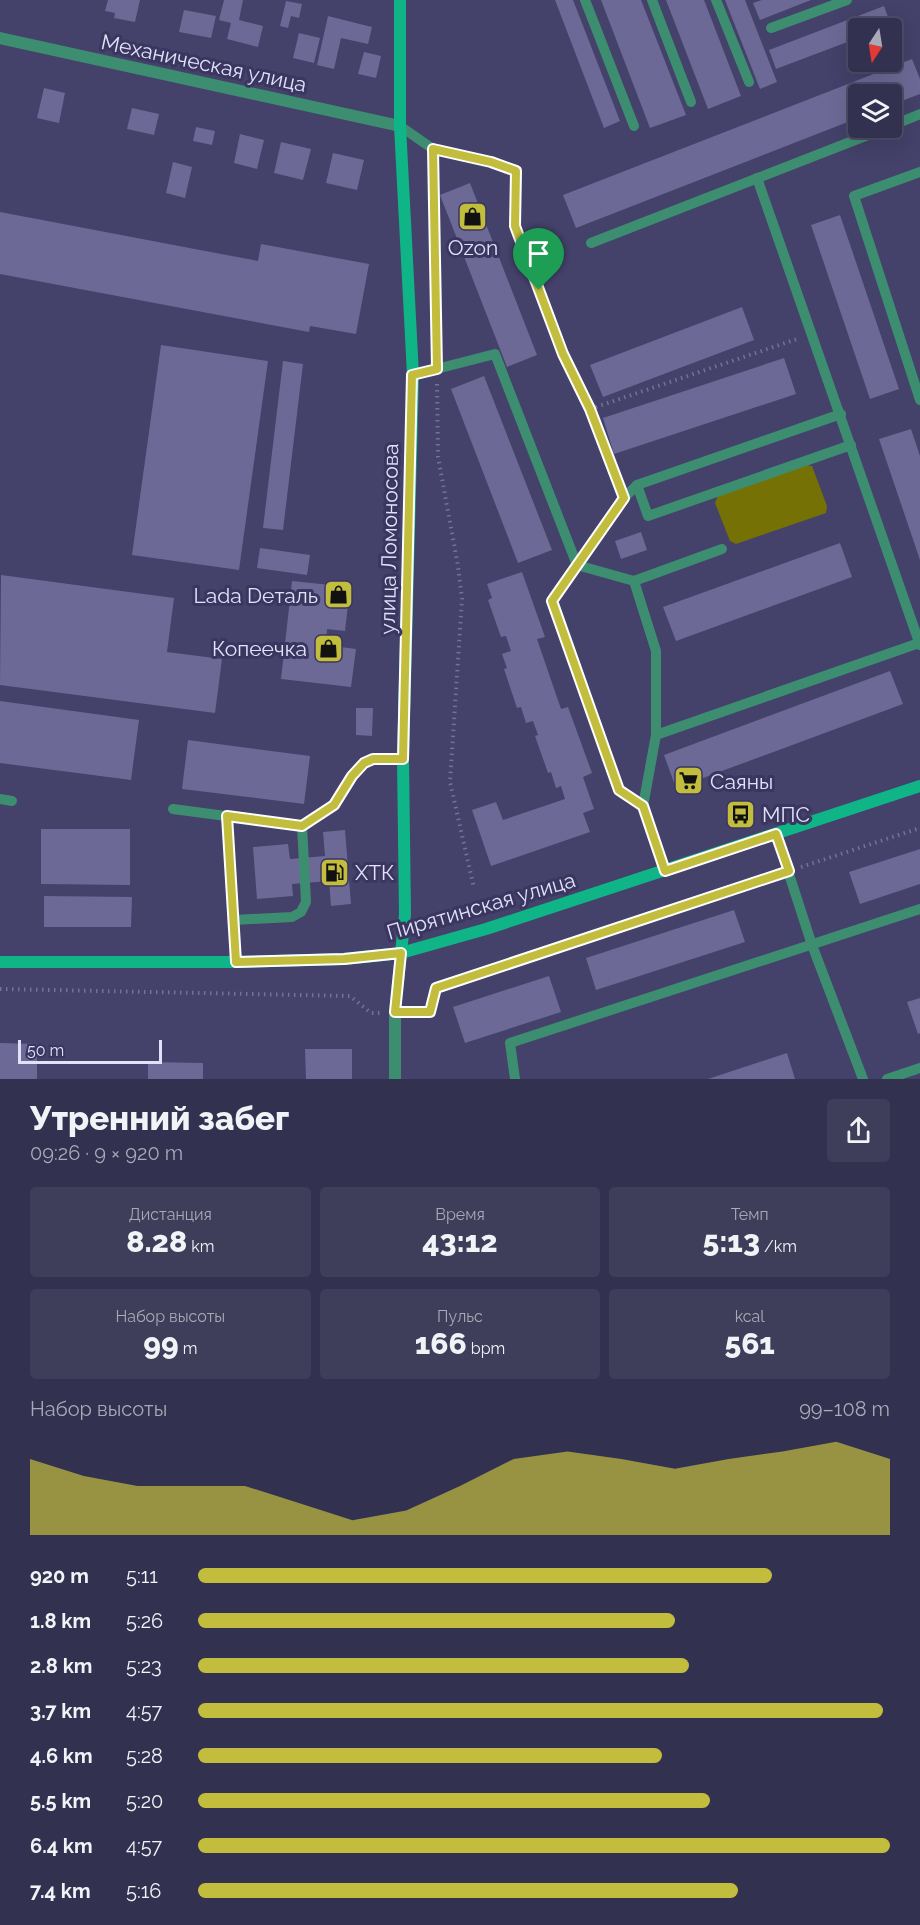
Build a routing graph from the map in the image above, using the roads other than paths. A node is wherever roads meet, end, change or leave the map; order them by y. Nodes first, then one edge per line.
1 (400, 0) edge
2 (585, 0) edge
3 (652, 0) edge
4 (716, 0) edge
5 (847, 0) edge
6 (771, 28) dead end
7 (0, 38) edge
8 (749, 82) dead end
9 (691, 102) dead end
10 (920, 114) edge
11 (902, 121) edge
12 (400, 126) junction
13 (634, 126) dead end
14 (860, 138) edge
15 (920, 172) edge
16 (757, 178) junction
17 (591, 243) dead end
18 (563, 354) road end
19 (412, 375) junction
20 (920, 400) edge
21 (841, 414) junction
22 (851, 445) junction
23 (636, 485) junction
24 (722, 549) dead end
25 (577, 565) junction
26 (634, 581) junction
27 (920, 644) edge
28 (656, 735) junction
29 (403, 759) junction
30 (920, 786) edge
31 (0, 800) edge
32 (12, 801) dead end
33 (643, 806) junction
34 (173, 809) dead end
35 (227, 816) junction
36 (302, 826) junction
37 (776, 834) junction
38 (665, 871) junction
39 (920, 909) edge
40 (234, 920) junction
41 (812, 945) junction
42 (401, 953) junction
43 (0, 962) edge
44 (236, 962) junction
45 (920, 1068) edge
46 (395, 1079) edge
47 (515, 1079) edge
48 (863, 1079) edge
49 (887, 1079) edge

1 - 12 street, улица Ломоносова
2 - 13 lane
3 - 9 lane
4 - 8 lane
5 - 6 lane
7 - 12 street, Механическая улица
10 - 11 lane
12 - 18 lane
12 - 19 street, улица Ломоносова
14 - 16 lane
15 - 20 lane
16 - 17 lane
16 - 21 lane
19 - 25 lane
19 - 29 street, улица Ломоносова
21 - 22 lane
21 - 23 lane
22 - 23 lane
22 - 27 lane
23 - 25 lane
24 - 26 lane
25 - 26 lane
25 - 33 lane
26 - 28 lane
27 - 28 lane
28 - 33 lane
29 - 36 lane
29 - 42 street, улица Ломоносова
30 - 37 street, Пирятинская улица
31 - 32 lane
33 - 38 lane
34 - 35 lane
35 - 36 lane
35 - 40 lane
36 - 40 lane
37 - 38 street, Пирятинская улица
37 - 41 lane
38 - 42 street, Пирятинская улица
39 - 41 lane
40 - 44 lane
41 - 47 lane
41 - 48 lane
42 - 44 street, Пирятинская улица
42 - 46 street, улица Ломоносова
43 - 44 street, Пирятинская улица
45 - 49 lane

